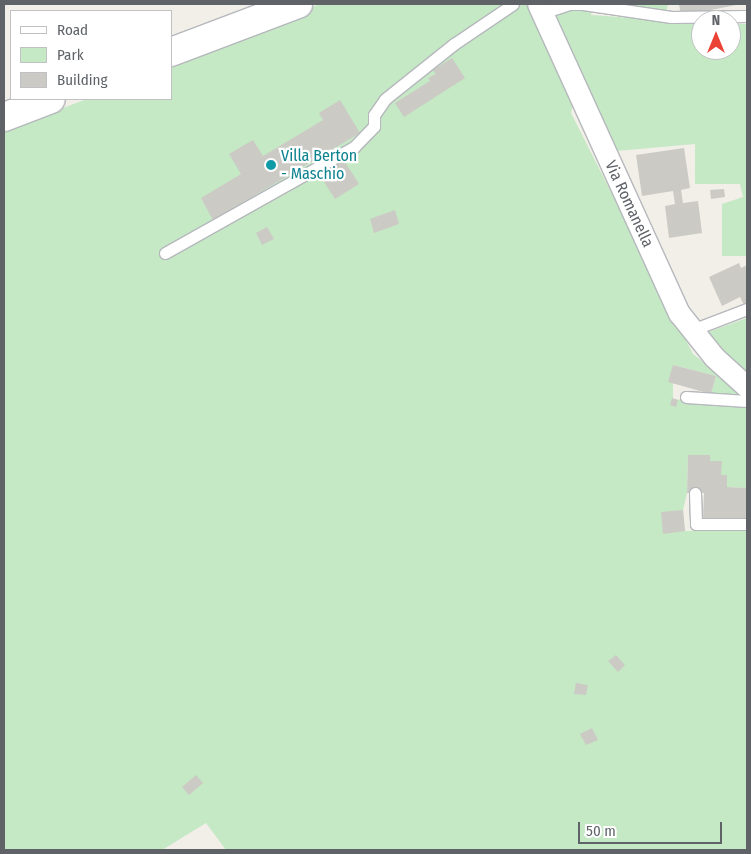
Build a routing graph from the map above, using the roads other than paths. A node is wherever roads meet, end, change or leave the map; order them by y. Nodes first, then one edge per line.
1 (298, 4) edge
2 (513, 4) edge
3 (540, 8) edge
4 (746, 16) dead end
5 (172, 52) edge
6 (48, 100) edge
7 (4, 117) edge
8 (165, 253) dead end
9 (747, 309) edge
10 (692, 330) junction
11 (747, 387) edge
12 (686, 397) dead end
13 (747, 401) edge
14 (695, 493) dead end
15 (747, 524) edge

1 - 5 street
2 - 8 lane
3 - 4 lane
3 - 10 street, Via Romanella
6 - 7 street
9 - 10 lane
10 - 11 street, Via Romanella
12 - 13 lane
14 - 15 lane

